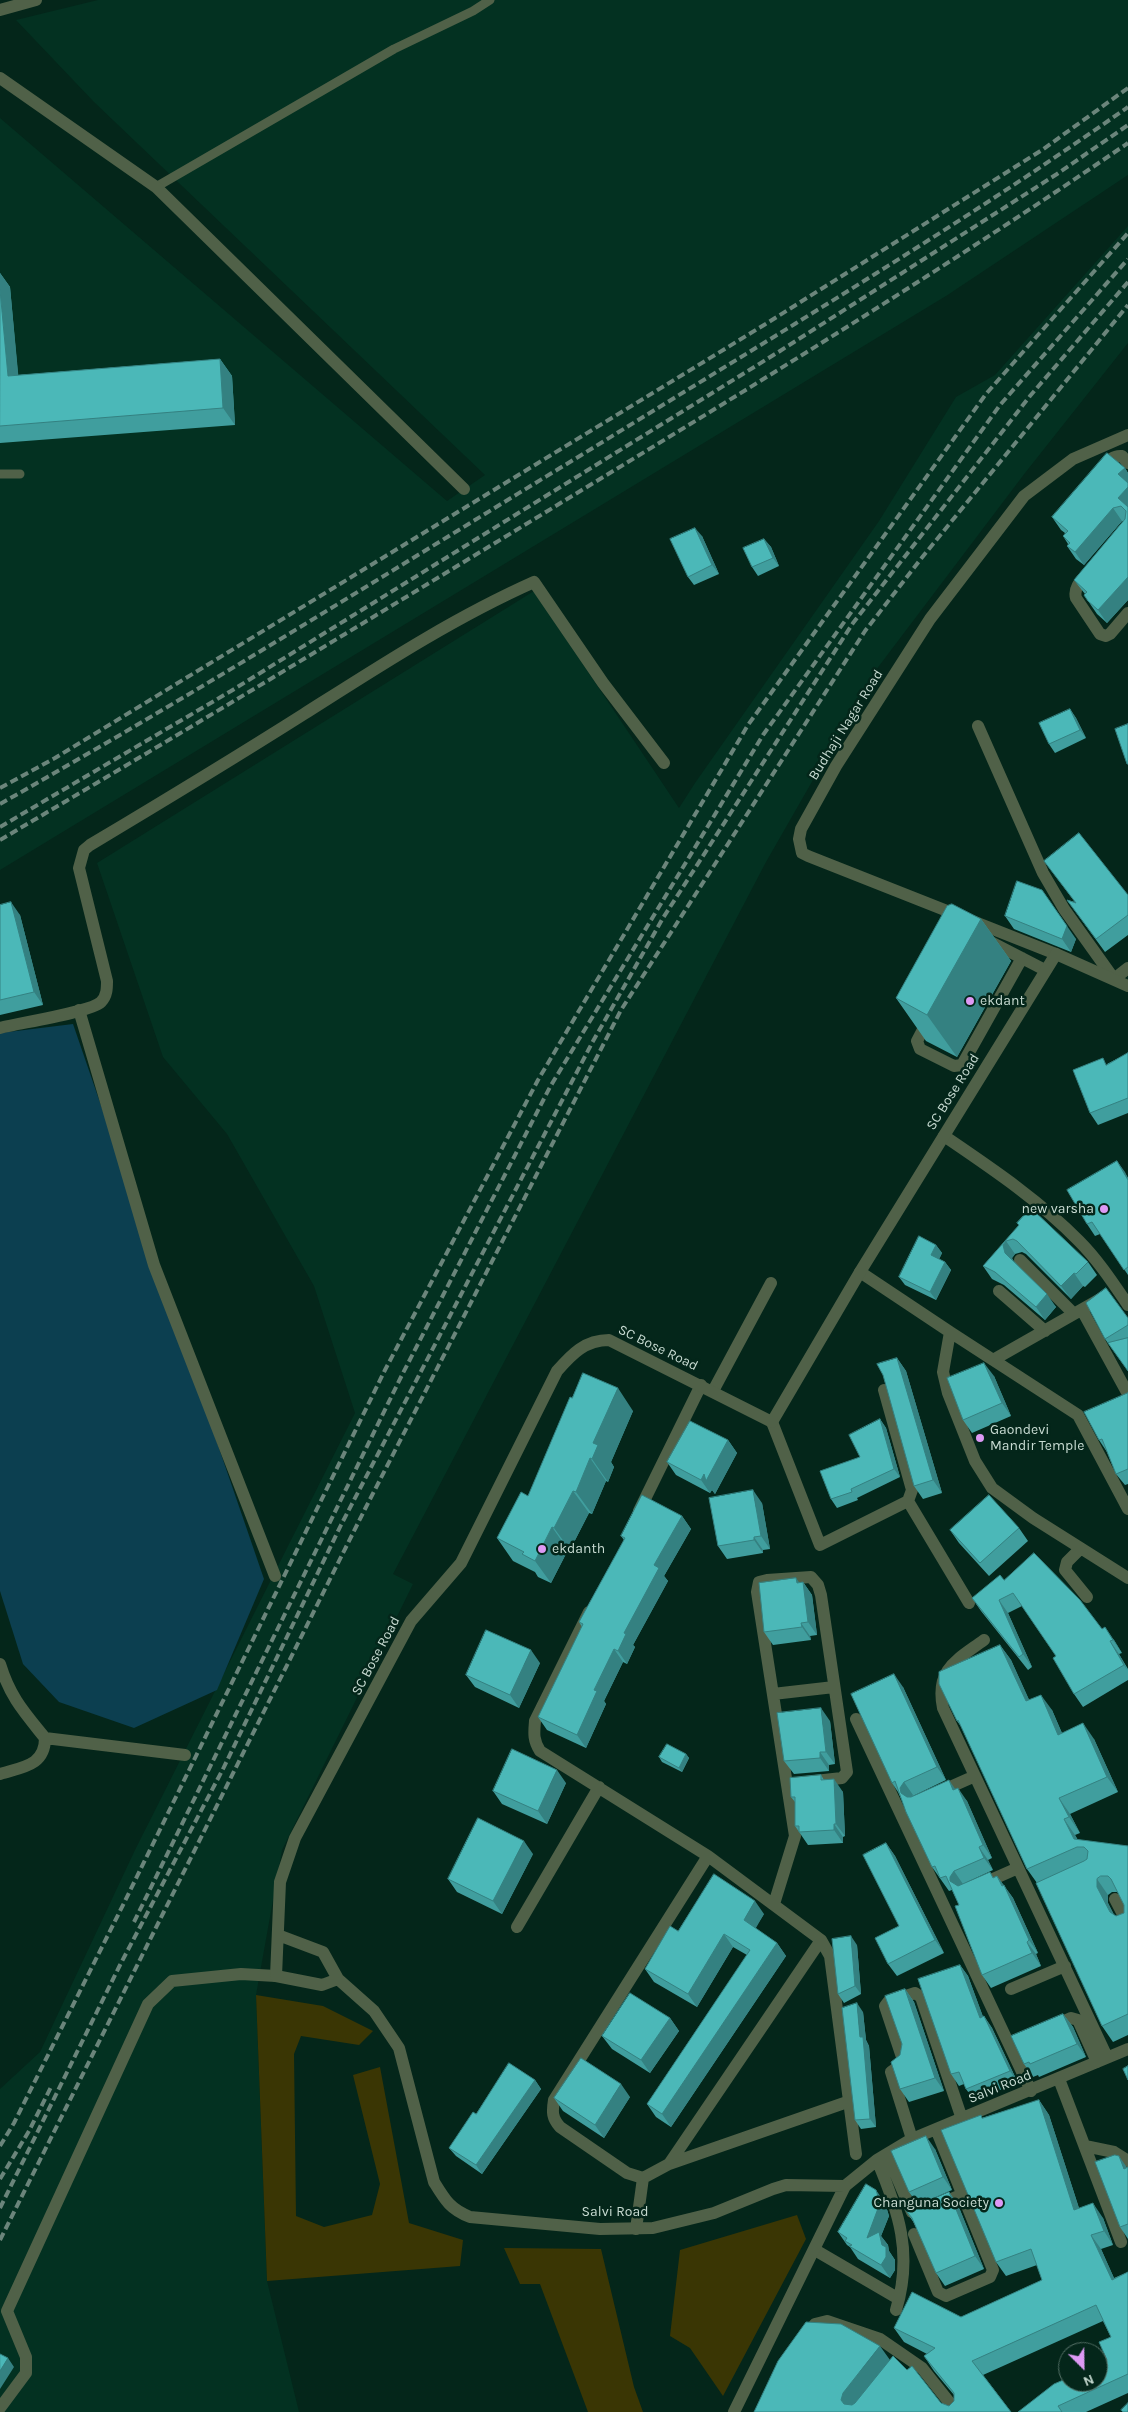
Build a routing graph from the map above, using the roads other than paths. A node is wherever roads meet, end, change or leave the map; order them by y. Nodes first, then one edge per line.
1 (36, 0) edge
2 (490, 0) edge
3 (0, 10) edge
4 (0, 78) edge
5 (156, 187) junction
6 (1128, 435) edge
7 (1128, 463) edge
8 (0, 474) edge
9 (20, 474) dead end
10 (1092, 480) edge
11 (464, 489) dead end
12 (1096, 563) edge
13 (1128, 613) edge
14 (978, 726) dead end
15 (664, 763) dead end
16 (972, 942) edge
17 (1056, 954) junction
18 (1022, 958) junction
19 (1128, 968) edge
20 (1045, 970) junction
21 (1114, 979) junction
22 (1128, 986) edge
23 (935, 1008) edge
24 (79, 1010) junction
25 (0, 1028) edge
26 (944, 1136) junction
27 (1020, 1260) edge
28 (860, 1272) junction
29 (770, 1283) dead end
30 (1118, 1290) junction
31 (999, 1291) edge
32 (1128, 1305) edge
33 (1078, 1312) junction
34 (1045, 1331) junction
35 (950, 1332) junction
36 (993, 1360) junction
37 (707, 1388) junction
38 (884, 1390) edge
39 (1125, 1396) edge
40 (772, 1422) junction
41 (908, 1501) junction
42 (1128, 1509) edge
43 (635, 1519) edge
44 (1080, 1549) junction
45 (275, 1576) dead end
46 (1128, 1578) edge
47 (1087, 1597) dead end
48 (596, 1598) edge
49 (969, 1603) dead end
50 (984, 1640) dead end
51 (0, 1664) edge
52 (834, 1687) junction
53 (773, 1694) junction
54 (856, 1719) edge
55 (46, 1738) junction
56 (185, 1755) dead end
57 (0, 1774) edge
58 (975, 1776) junction
59 (788, 1784) junction
60 (599, 1787) junction
61 (925, 1798) edge
62 (708, 1856) junction
63 (1018, 1868) junction
64 (976, 1887) edge
65 (1115, 1899) edge
66 (774, 1904) junction
67 (1128, 1924) edge
68 (517, 1927) dead end
69 (278, 1935) junction
70 (821, 1940) junction
71 (1065, 1966) junction
72 (276, 1976) junction
73 (338, 1980) junction
74 (1011, 1989) dead end
75 (1035, 2034) edge
76 (1128, 2048) edge
77 (1102, 2060) junction
78 (1059, 2079) junction
79 (1031, 2091) junction
80 (850, 2101) junction
81 (962, 2119) junction
82 (936, 2129) junction
83 (912, 2139) junction
84 (1085, 2146) junction
85 (856, 2154) dead end
86 (882, 2157) junction
87 (1128, 2161) edge
88 (669, 2164) junction
89 (643, 2178) junction
90 (845, 2186) junction
91 (963, 2194) junction
92 (636, 2228) junction
93 (914, 2234) edge
94 (1121, 2242) edge
95 (815, 2250) junction
96 (799, 2347) edge
97 (0, 2408) edge
98 (734, 2412) edge
99 (957, 2412) edge

1 - 3 street
2 - 5 lane
4 - 5 street
5 - 11 street
6 - 17 street, Budhaji Nagar Road
7 - 10 street
8 - 9 lane
12 - 13 street
14 - 21 street
15 - 24 street
16 - 18 street
17 - 20 street, SC Bose Road
17 - 21 street
18 - 20 street
18 - 23 street
19 - 21 street
20 - 26 street, SC Bose Road
21 - 22 street
24 - 25 street
24 - 45 street
26 - 28 street, SC Bose Road
26 - 30 street
27 - 33 street
28 - 35 street
28 - 40 street, SC Bose Road
29 - 37 street
30 - 32 street
30 - 33 street
31 - 34 street
33 - 34 street
33 - 39 street
34 - 36 street
35 - 36 street
35 - 44 street
36 - 42 street
37 - 40 street, SC Bose Road
37 - 43 street
37 - 69 street, SC Bose Road
38 - 41 street
40 - 41 street
41 - 49 street
44 - 46 street
44 - 47 street
48 - 60 street
50 - 58 street
51 - 55 street
52 - 53 street
52 - 53 street
52 - 59 street
53 - 59 street
54 - 79 street
55 - 56 street
55 - 57 street
58 - 61 street
58 - 63 street
59 - 66 street
60 - 62 street
60 - 68 street
62 - 66 street
62 - 89 street
63 - 64 street
63 - 71 street
65 - 67 street
66 - 70 street
69 - 72 street, SC Bose Road
69 - 73 street
70 - 80 street
70 - 88 street
71 - 74 street
71 - 77 street
72 - 73 street
72 - 97 street
73 - 92 street, Salvi Road
75 - 77 street
76 - 77 street, Salvi Road
77 - 78 street, Salvi Road
78 - 79 street, Salvi Road
78 - 84 street
79 - 81 street, Salvi Road
80 - 85 street
80 - 88 street
81 - 82 street, Salvi Road
81 - 83 street
82 - 83 street, Salvi Road
82 - 91 street
83 - 86 street, Salvi Road
84 - 87 street
84 - 94 street
86 - 90 street, Salvi Road
86 - 91 street
86 - 95 street
88 - 89 street
89 - 92 street
90 - 92 street, Salvi Road
90 - 95 street
91 - 93 street
95 - 98 street
96 - 99 street

